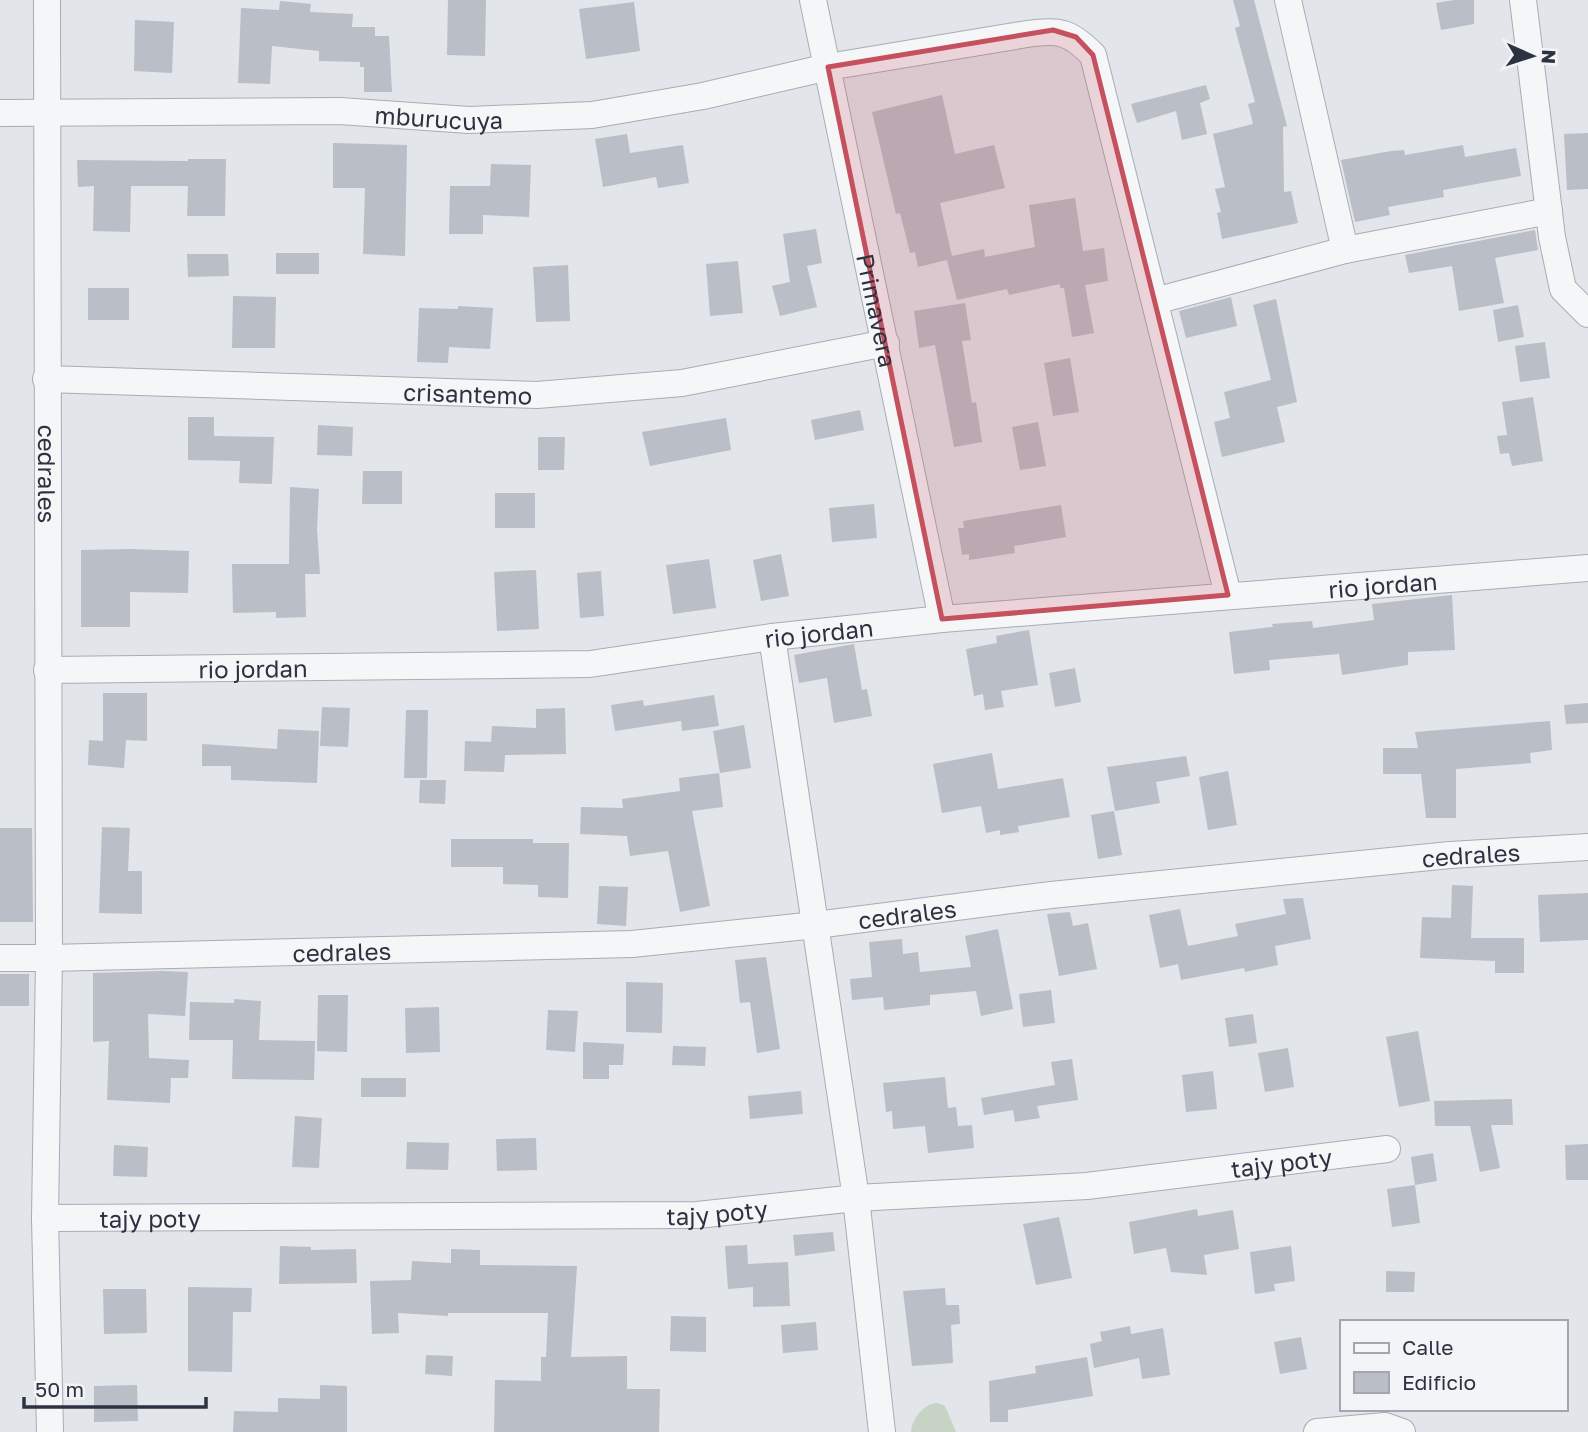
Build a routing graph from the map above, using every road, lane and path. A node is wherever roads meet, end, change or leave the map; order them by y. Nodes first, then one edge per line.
1 (47, 0) edge
2 (813, 0) edge
3 (1288, 0) edge
4 (1523, 0) edge
5 (828, 67) junction
6 (45, 111) junction
7 (0, 113) edge
8 (1549, 211) junction
9 (1345, 250) junction
10 (1156, 301) junction
11 (1588, 314) edge
12 (886, 343) junction
13 (46, 379) junction
14 (1588, 568) edge
15 (1228, 595) junction
16 (942, 619) junction
17 (772, 637) junction
18 (47, 670) junction
19 (1588, 847) edge
20 (816, 925) junction
21 (0, 958) edge
22 (49, 958) junction
23 (1387, 1149) dead end
24 (856, 1198) junction
25 (44, 1218) junction
26 (50, 1432) edge
27 (882, 1432) edge
28 (1317, 1432) edge
29 (1402, 1432) edge

1 - 6 street, cedrales
2 - 5 street, Primavera
3 - 9 street
4 - 8 street
5 - 6 street, mburucuya
5 - 10 street, mburucuya
5 - 12 street, Primavera
6 - 7 street, mburucuya
6 - 13 street, cedrales
8 - 9 street
8 - 11 street
9 - 10 street
10 - 15 street, mburucuya
12 - 13 street, crisantemo
12 - 16 street, Primavera
13 - 18 street, cedrales
14 - 15 street, rio jordan
15 - 16 street, rio jordan
16 - 17 street, rio jordan
17 - 18 street, rio jordan
17 - 20 street
18 - 22 street, cedrales
19 - 20 street, cedrales
20 - 22 street, cedrales
20 - 24 street
21 - 22 street
22 - 25 street
23 - 24 street, tajy poty
24 - 25 street, tajy poty
24 - 27 street
25 - 26 street
28 - 29 street

